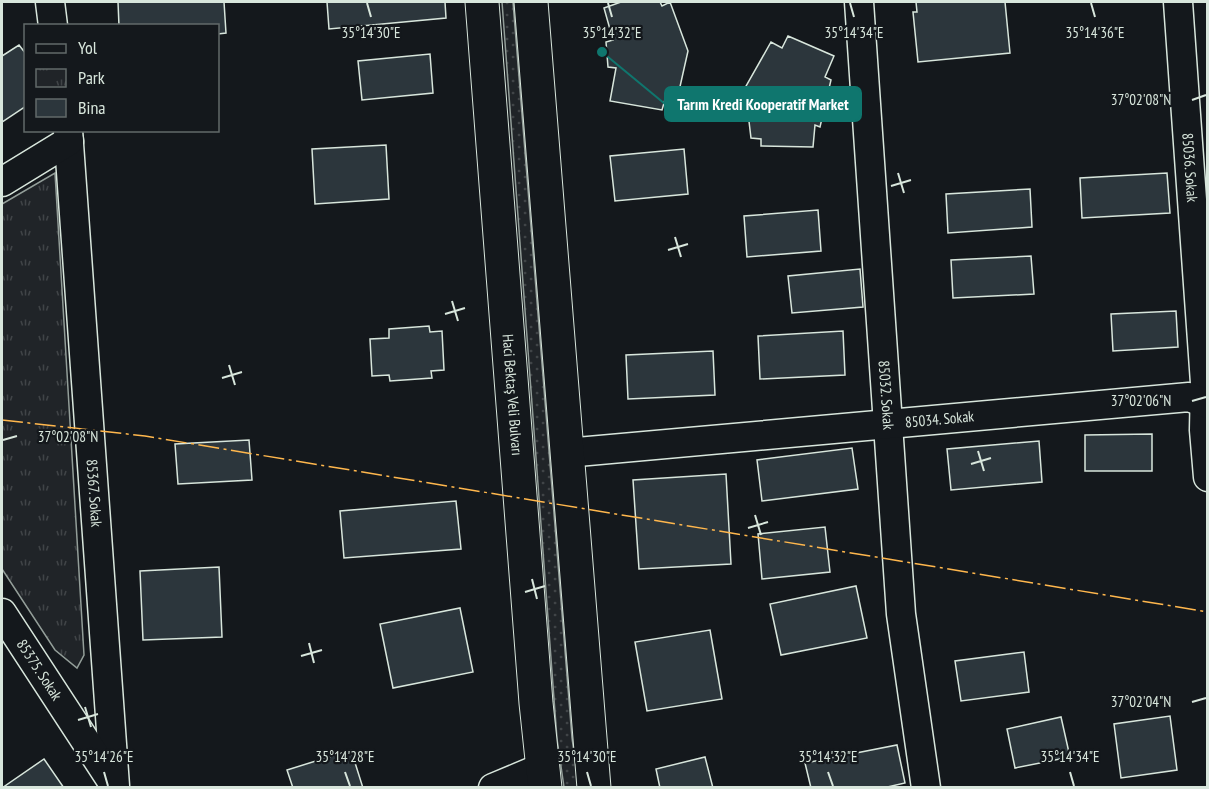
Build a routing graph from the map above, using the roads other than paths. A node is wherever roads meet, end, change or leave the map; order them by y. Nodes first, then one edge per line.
1 (50, 2) edge
2 (482, 2) edge
3 (531, 2) edge
4 (859, 2) edge
5 (1178, 2) edge
6 (53, 24) edge
7 (69, 136) edge
8 (2, 182) edge
9 (1206, 404) edge
10 (888, 423) junction
11 (566, 453) junction
12 (1208, 477) edge
13 (2, 613) edge
14 (544, 777) edge
15 (116, 787) edge
16 (493, 788) edge
17 (594, 788) edge
18 (926, 788) edge

1 - 6 street
2 - 14 main road, Haci Bektaş Veli Bulvarı
3 - 11 main road
4 - 10 street, 85032. Sokak
5 - 9 street, 85036. Sokak
7 - 8 street
7 - 15 street, 85367. Sokak
9 - 10 street, 85034. Sokak
9 - 12 street, 85036. Sokak
10 - 11 street, 85034. Sokak
10 - 18 street, 85032. Sokak
11 - 17 main road
13 - 15 street, 85375. Sokak
14 - 16 street

